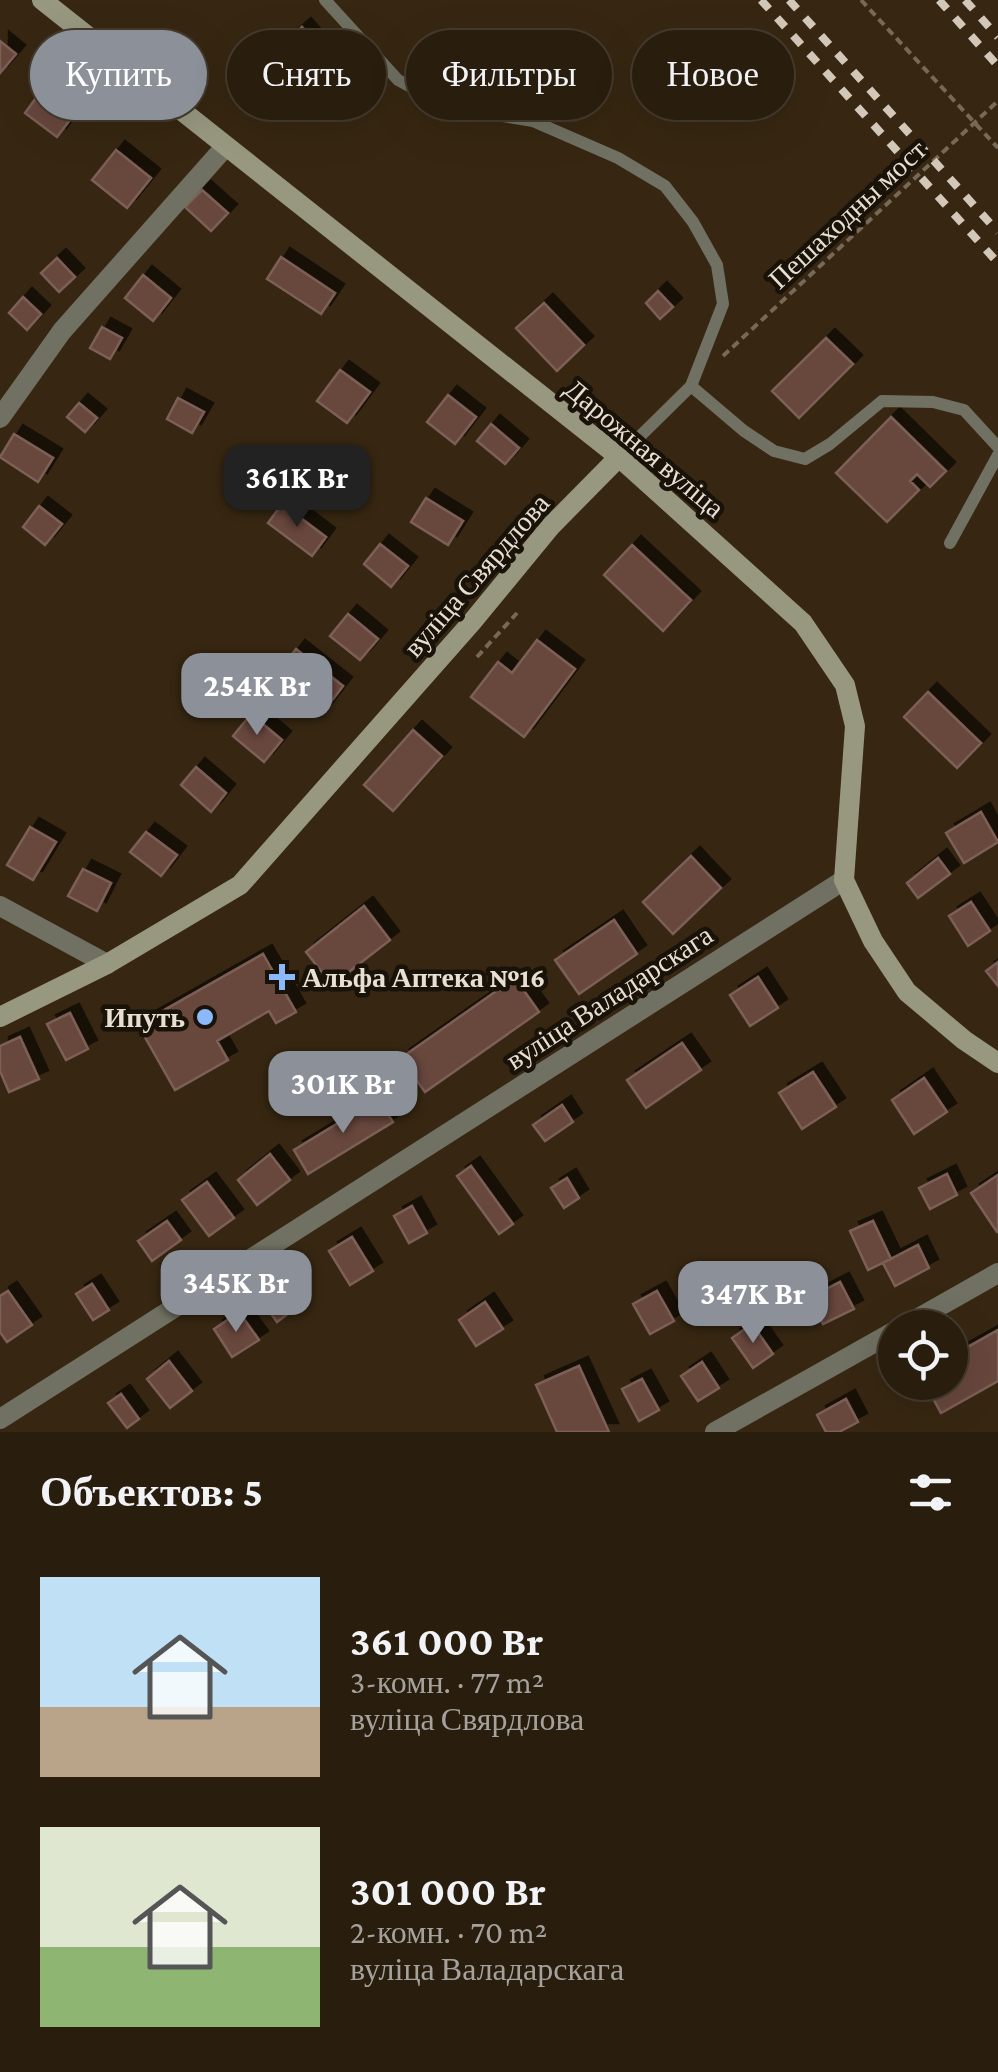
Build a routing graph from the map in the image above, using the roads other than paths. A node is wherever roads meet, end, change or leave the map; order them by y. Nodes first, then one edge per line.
1 (42, 0) edge
2 (325, 0) edge
3 (225, 148) junction
4 (691, 386) junction
5 (0, 418) edge
6 (998, 447) edge
7 (998, 456) edge
8 (619, 458) junction
9 (950, 544) dead end
10 (844, 880) junction
11 (0, 906) edge
12 (107, 964) junction
13 (0, 1017) edge
14 (998, 1062) edge
15 (998, 1273) edge
16 (932, 1310) edge
17 (878, 1340) edge
18 (0, 1420) edge
19 (716, 1432) edge

1 - 3 street, Дарожная вуліца
2 - 4 lane
3 - 5 street
3 - 8 street, Дарожная вуліца
4 - 6 lane
4 - 8 lane
7 - 9 lane
8 - 10 street, Дарожная вуліца
8 - 12 street, вуліца Свярдлова
10 - 14 street, Дарожная вуліца
10 - 18 street, вуліца Валадарскага
11 - 12 street
12 - 13 street, вуліца Свярдлова
15 - 16 street
17 - 19 street

